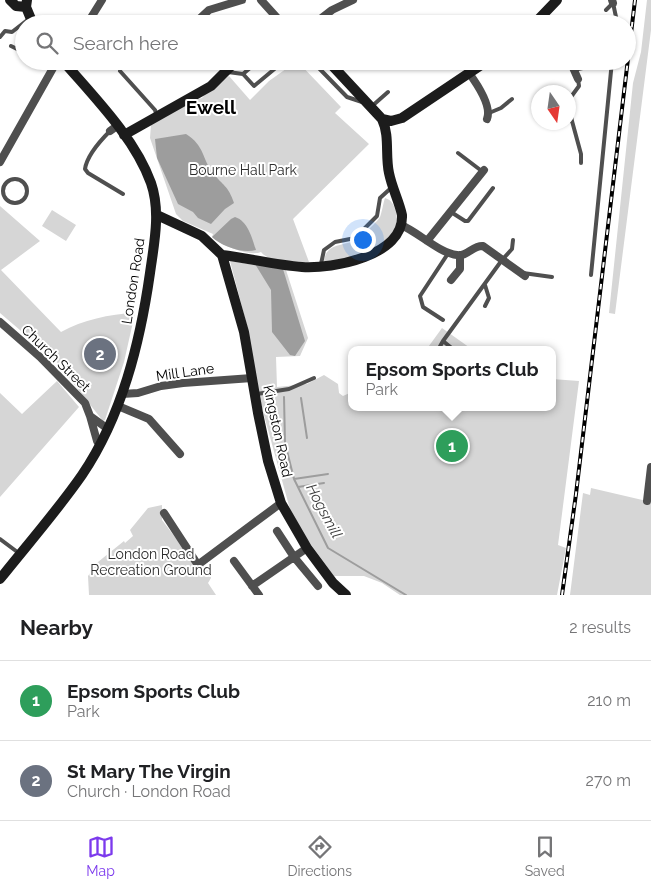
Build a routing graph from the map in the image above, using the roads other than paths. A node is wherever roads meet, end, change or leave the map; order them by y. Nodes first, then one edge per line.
1 (10, 0) edge
2 (102, 0) edge
3 (242, 0) edge
4 (261, 0) edge
5 (353, 0) edge
6 (557, 0) edge
7 (612, 1) edge
8 (26, 4) edge
9 (606, 10) dead end
10 (94, 15) edge
11 (204, 15) edge
12 (274, 15) edge
13 (326, 15) edge
14 (544, 15) edge
15 (616, 15) edge
16 (15, 30) edge
17 (0, 37) edge
18 (11, 46) dead end
19 (15, 48) edge
20 (52, 70) edge
21 (71, 70) edge
22 (248, 70) edge
23 (273, 70) edge
24 (321, 70) edge
25 (336, 70) edge
26 (474, 70) edge
27 (574, 70) edge
28 (611, 70) edge
29 (120, 71) dead end
30 (226, 72) joint
31 (469, 73) junction
32 (243, 74) junction
33 (578, 79) joint
34 (576, 90) edge
35 (388, 92) dead end
36 (512, 99) dead end
37 (370, 106) junction
38 (157, 116) junction
39 (488, 116) joint
40 (402, 118) junction
41 (382, 119) junction
42 (114, 128) junction
43 (573, 130) edge
44 (124, 135) junction
45 (388, 141) junction
46 (2, 152) edge
47 (458, 153) dead end
48 (0, 162) edge
49 (581, 164) dead end
50 (484, 171) joint
51 (0, 182) edge
52 (5, 185) junction
53 (392, 187) junction
54 (493, 188) dead end
55 (123, 194) dead end
56 (451, 212) junction
57 (157, 215) junction
58 (401, 225) junction
59 (513, 240) dead end
60 (427, 242) junction
61 (449, 252) junction
62 (222, 255) junction
63 (460, 255) junction
64 (502, 260) junction
65 (321, 266) junction
66 (523, 275) joint
67 (590, 275) dead end
68 (552, 277) dead end
69 (451, 280) dead end
70 (485, 285) junction
71 (485, 306) dead end
72 (443, 320) dead end
73 (0, 322) edge
74 (443, 341) junction
75 (440, 346) edge
76 (449, 346) edge
77 (252, 378) junction
78 (314, 378) dead end
79 (122, 394) junction
80 (255, 395) junction
81 (118, 406) junction
82 (90, 416) junction
83 (108, 429) junction
84 (100, 445) junction
85 (180, 454) dead end
86 (651, 467) edge
87 (648, 499) edge
88 (281, 503) junction
89 (164, 513) dead end
90 (277, 531) dead end
91 (0, 539) edge
92 (307, 548) junction
93 (20, 554) junction
94 (294, 557) junction
95 (234, 561) dead end
96 (0, 579) edge
97 (252, 586) junction
98 (318, 586) dead end
99 (259, 595) edge
100 (346, 595) edge

1 - 8 main road
2 - 10 street
3 - 11 street
4 - 12 street
5 - 13 street
6 - 14 main road
7 - 9 lane
7 - 15 lane
16 - 17 lane
18 - 19 lane
20 - 46 street
21 - 42 main road, London Road
22 - 32 lane
23 - 32 lane
24 - 37 lane
25 - 37 main road
26 - 31 main road
27 - 33 street
28 - 67 lane
29 - 38 lane
30 - 32 lane
30 - 38 main road
31 - 39 street
31 - 40 main road
33 - 34 lane
35 - 37 lane
36 - 39 lane
37 - 41 main road
38 - 44 main road
40 - 41 main road
40 - 45 main road
41 - 45 main road
42 - 44 main road, London Road
42 - 55 lane
43 - 49 lane
44 - 57 main road, London Road
45 - 53 main road
46 - 48 street
47 - 50 lane
50 - 56 street
51 - 52 lane
52 - 52 lane
53 - 58 main road
53 - 65 lane
54 - 56 lane
56 - 60 street
57 - 62 main road
57 - 79 main road, London Road
58 - 60 street
58 - 65 main road
59 - 64 lane
60 - 61 street
61 - 63 street
61 - 72 lane
62 - 65 main road
62 - 77 main road, Kingston Road
63 - 64 street
63 - 69 street
64 - 66 street
64 - 70 lane
66 - 68 lane
70 - 71 lane
70 - 74 lane
73 - 82 street, Church Street
74 - 75 lane
74 - 76 lane
77 - 79 street, Mill Lane
77 - 80 main road, Kingston Road
78 - 80 lane
79 - 81 main road, London Road
80 - 88 main road, Kingston Road
81 - 83 main road, London Road
81 - 85 street
82 - 83 street, Church Street
82 - 84 street, Church Street
83 - 84 main road, London Road
84 - 93 main road, London Road
86 - 87 street
88 - 89 street
88 - 92 main road, Kingston Road
90 - 94 street
91 - 93 lane
92 - 94 street
92 - 100 main road, Kingston Road
93 - 96 main road, London Road
94 - 97 street
94 - 98 street
95 - 97 street
97 - 99 street

